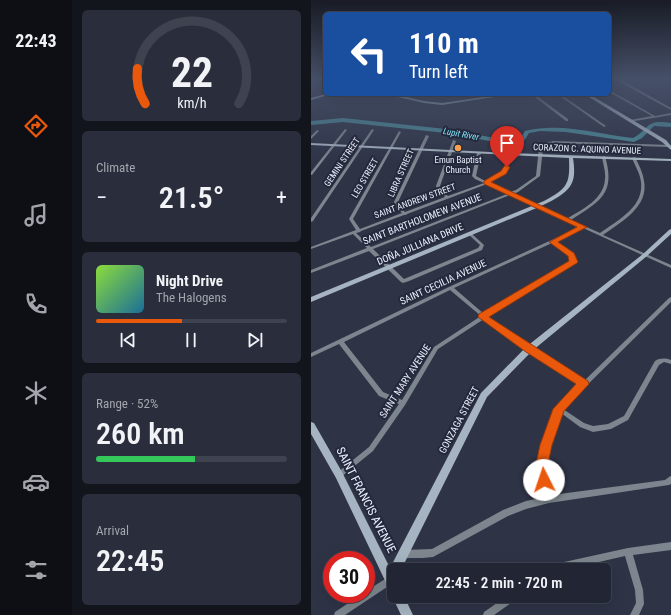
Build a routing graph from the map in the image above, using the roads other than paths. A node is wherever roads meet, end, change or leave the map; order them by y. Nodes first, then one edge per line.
1 (550, 107) edge
2 (577, 107) edge
3 (607, 107) edge
4 (637, 107) edge
5 (671, 114) edge
6 (655, 117) junction
7 (567, 120) dead end
8 (630, 121) junction
9 (605, 126) dead end
10 (346, 130) dead end
11 (373, 130) dead end
12 (319, 131) dead end
13 (400, 132) dead end
14 (427, 136) dead end
15 (311, 138) edge
16 (454, 141) dead end
17 (311, 144) edge
18 (334, 145) junction
19 (363, 146) junction
20 (392, 147) junction
21 (670, 148) edge
22 (421, 149) junction
23 (451, 150) junction
24 (479, 152) junction
25 (511, 154) junction
26 (541, 155) junction
27 (571, 156) junction
28 (604, 157) junction
29 (634, 158) junction
30 (671, 160) edge
31 (311, 174) edge
32 (487, 182) junction
33 (510, 194) junction
34 (448, 198) junction
35 (537, 206) junction
36 (405, 214) junction
37 (568, 220) junction
38 (311, 221) edge
39 (583, 227) junction
40 (359, 231) junction
41 (671, 231) edge
42 (354, 232) junction
43 (470, 234) junction
44 (600, 235) junction
45 (553, 242) junction
46 (311, 248) edge
47 (370, 249) junction
48 (645, 255) junction
49 (671, 267) edge
50 (389, 268) junction
51 (311, 272) edge
52 (451, 288) junction
53 (671, 299) edge
54 (311, 300) edge
55 (483, 317) junction
56 (341, 342) junction
57 (529, 349) junction
58 (311, 355) edge
59 (671, 362) edge
60 (584, 384) junction
61 (403, 403) junction
62 (559, 409) junction
63 (311, 426) edge
64 (339, 475) junction
65 (671, 479) edge
66 (549, 499) junction
67 (671, 546) edge
68 (628, 552) junction
69 (404, 554) junction
70 (400, 563) edge
71 (578, 563) edge
72 (387, 566) edge
73 (387, 581) edge
74 (401, 603) edge
75 (505, 603) edge
76 (338, 615) edge
77 (407, 615) edge
78 (487, 615) edge
79 (634, 615) edge

1 - 7 street
2 - 9 street
3 - 8 street
4 - 6 street
5 - 6 street
6 - 8 street
8 - 21 street
10 - 18 street
11 - 19 street, GEMINI STREET
12 - 15 street
13 - 20 street, LEO STREET
14 - 22 street, LIBRA STREET
16 - 23 street
17 - 18 street, CORAZON C. AQUINO AVENUE
18 - 19 street, CORAZON C. AQUINO AVENUE
18 - 31 street
19 - 20 street, CORAZON C. AQUINO AVENUE
19 - 38 street, GEMINI STREET
20 - 22 street, CORAZON C. AQUINO AVENUE
20 - 40 street, LEO STREET
21 - 26 street
22 - 23 street, CORAZON C. AQUINO AVENUE
22 - 36 street, LIBRA STREET
23 - 24 street, CORAZON C. AQUINO AVENUE
23 - 34 street
24 - 25 street, CORAZON C. AQUINO AVENUE
24 - 32 street
25 - 26 street, CORAZON C. AQUINO AVENUE
25 - 32 street, SAINT ANDREW STREET
26 - 27 street, CORAZON C. AQUINO AVENUE
26 - 33 street, SAINT BARTHOLOMEW AVENUE
27 - 28 street, CORAZON C. AQUINO AVENUE
27 - 35 street, DOÑA JULLIANA DRIVE
28 - 29 street, CORAZON C. AQUINO AVENUE
28 - 37 street
29 - 30 street, CORAZON C. AQUINO AVENUE
29 - 44 street
32 - 33 street
32 - 34 street, SAINT ANDREW STREET
33 - 35 street
33 - 47 street, SAINT BARTHOLOMEW AVENUE
34 - 36 street, SAINT ANDREW STREET
35 - 37 street
35 - 43 street, DOÑA JULLIANA DRIVE
36 - 40 street, SAINT ANDREW STREET
37 - 39 street
39 - 44 street
39 - 45 street, SAINT CECILIA AVENUE
40 - 42 street, SAINT ANDREW STREET
41 - 48 street, GONZAGA STREET
42 - 46 street, SAINT ANDREW STREET
42 - 47 street
43 - 50 street, DOÑA JULLIANA DRIVE
43 - 50 street
44 - 48 street
45 - 52 street, SAINT CECILIA AVENUE
45 - 55 street, SAINT MARY AVENUE
47 - 50 street
47 - 51 street, SAINT BARTHOLOMEW AVENUE
48 - 49 street
48 - 57 street, GONZAGA STREET
50 - 54 street, DOÑA JULLIANA DRIVE
52 - 55 street
52 - 56 street, SAINT CECILIA AVENUE
53 - 60 street
55 - 57 street
55 - 61 street, SAINT MARY AVENUE
56 - 58 street, SAINT CECILIA AVENUE
56 - 61 street
57 - 60 street
57 - 69 street, GONZAGA STREET
59 - 62 street
60 - 62 street
61 - 64 street, SAINT MARY AVENUE
62 - 66 street
63 - 64 street, SAINT FRANCIS AVENUE
64 - 72 street, SAINT FRANCIS AVENUE
65 - 66 street
66 - 69 street
67 - 68 street
68 - 71 street
68 - 79 street
69 - 70 street, GONZAGA STREET
73 - 76 street
74 - 77 street
75 - 78 street

